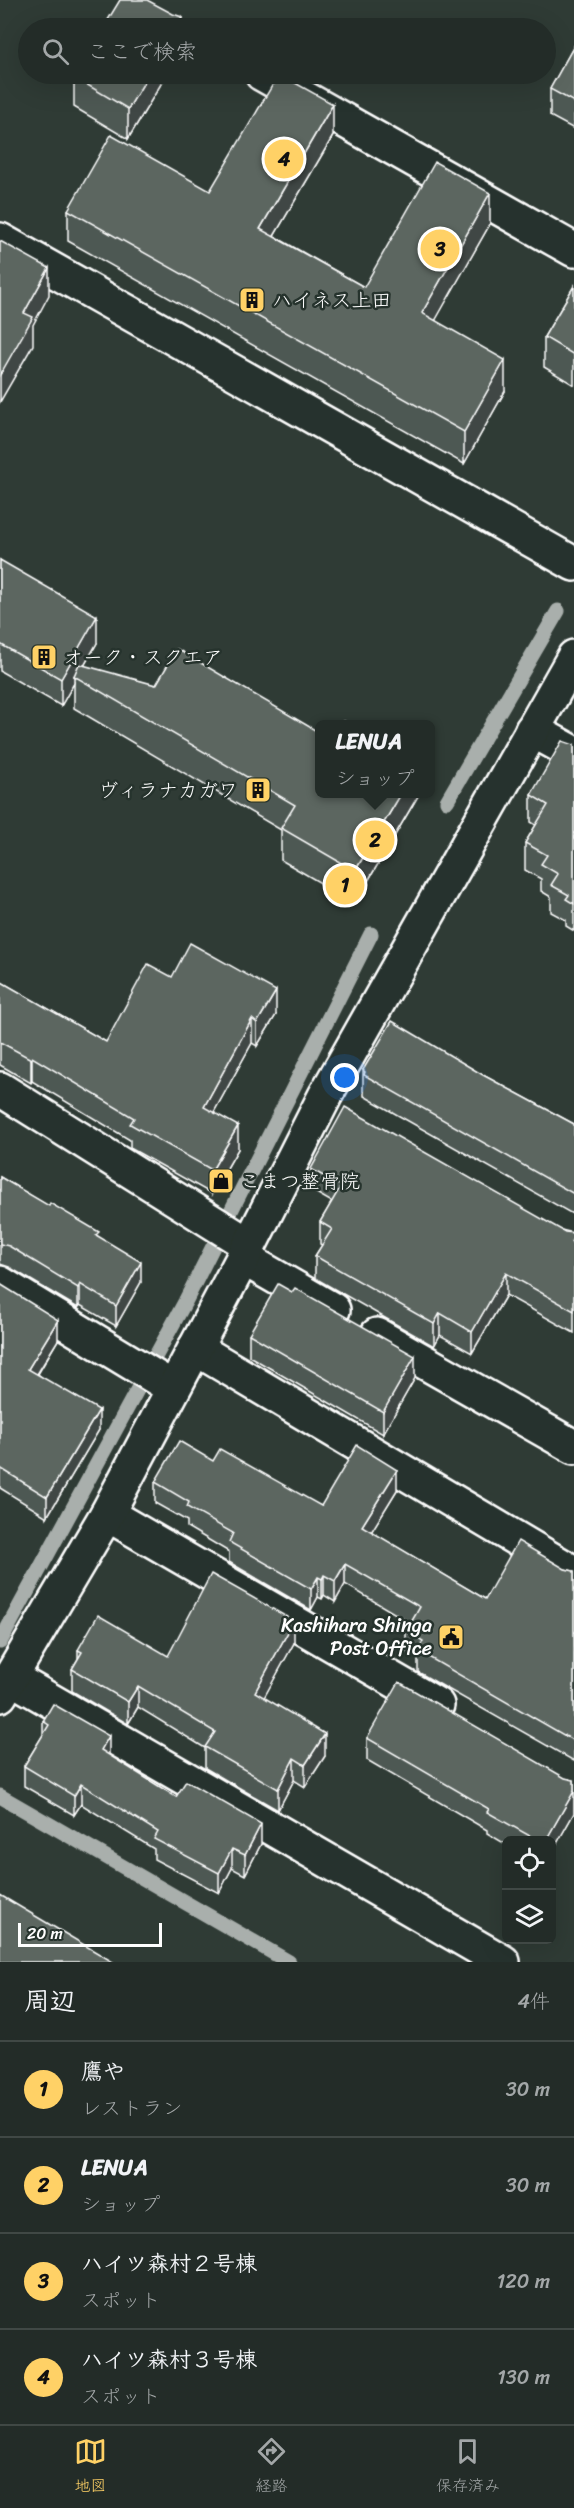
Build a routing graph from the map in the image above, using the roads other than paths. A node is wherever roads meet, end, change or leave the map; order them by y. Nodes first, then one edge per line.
1 (280, 84) edge
2 (0, 240) edge
3 (574, 250) edge
4 (574, 564) edge
5 (574, 657) edge
6 (532, 730) junction
7 (574, 753) edge
8 (0, 1089) edge
9 (246, 1252) junction
10 (0, 1283) edge
11 (195, 1348) junction
12 (173, 1388) junction
13 (574, 1447) edge
14 (106, 1514) junction
15 (574, 1573) edge
16 (5, 1686) edge
17 (460, 1718) edge
18 (503, 1962) edge

1 - 3 street
2 - 4 street
5 - 6 street
6 - 7 street
6 - 9 street
8 - 9 street
9 - 11 street
9 - 13 street
10 - 12 street
11 - 12 street
11 - 15 street
12 - 14 street
14 - 16 street
14 - 17 street
16 - 18 street

